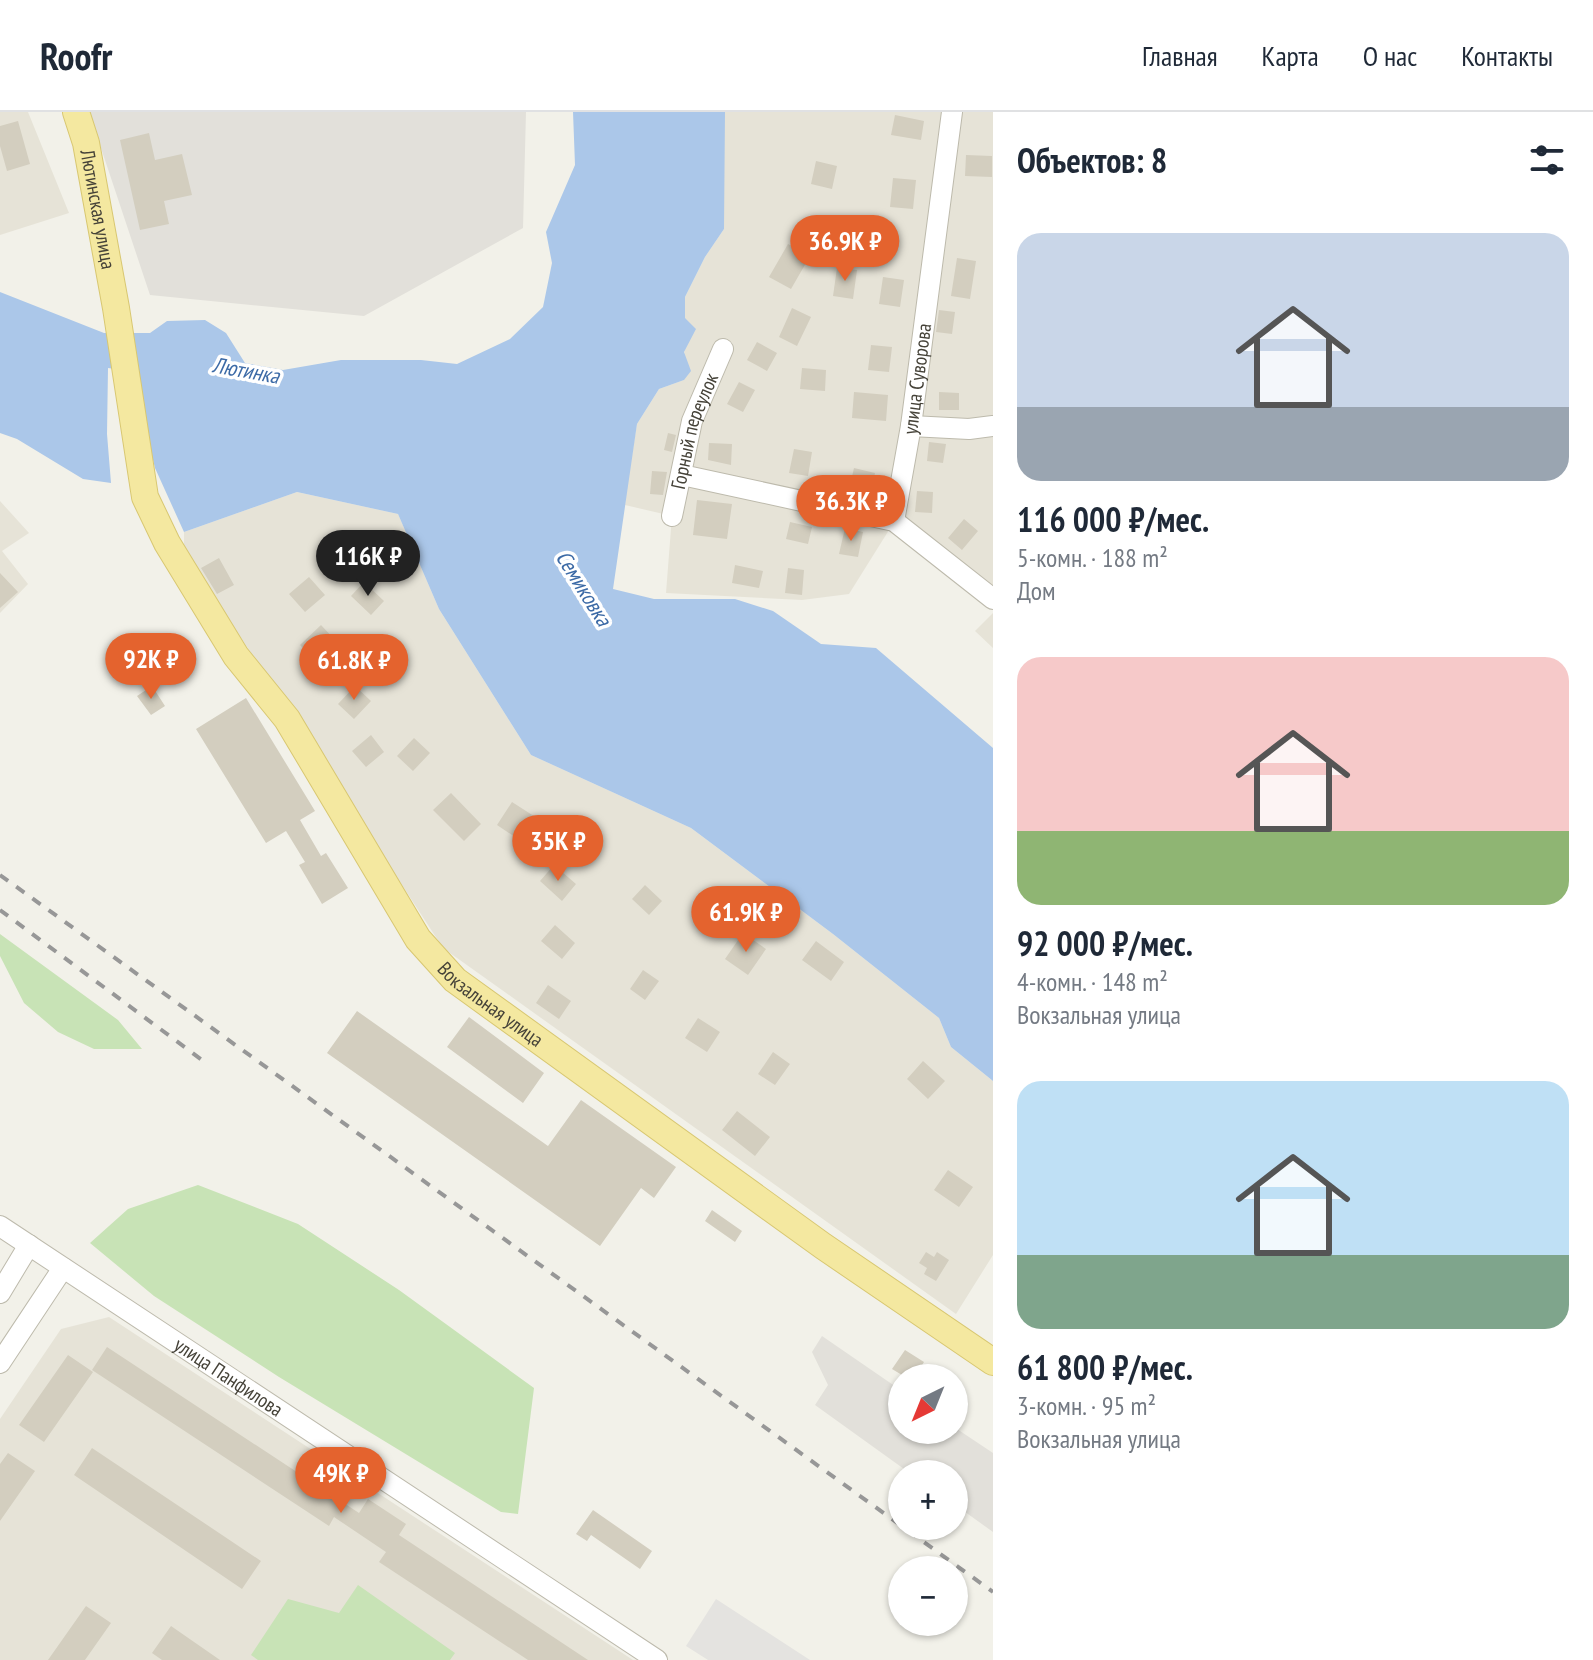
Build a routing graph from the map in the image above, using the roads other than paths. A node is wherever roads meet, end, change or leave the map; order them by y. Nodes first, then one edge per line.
1 (76, 112) edge
2 (952, 112) edge
3 (723, 349) dead end
4 (911, 426) junction
5 (993, 426) edge
6 (682, 475) junction
7 (145, 497) joint
8 (672, 516) dead end
9 (894, 521) junction
10 (993, 599) edge
11 (0, 1226) edge
12 (29, 1245) junction
13 (63, 1268) junction
14 (0, 1293) edge
15 (993, 1362) edge
16 (0, 1363) edge
17 (657, 1660) edge

1 - 7 main road, Лютинская улица
2 - 4 street, улица Суворова
3 - 6 street, Горный переулок
4 - 5 street
4 - 9 street, улица Суворова
6 - 8 street, Горный переулок
6 - 9 street
7 - 15 main road, Вокзальная улица
9 - 10 street
11 - 12 street, улица Панфилова
12 - 13 street, улица Панфилова
12 - 14 street
13 - 16 street
13 - 17 street, улица Панфилова

